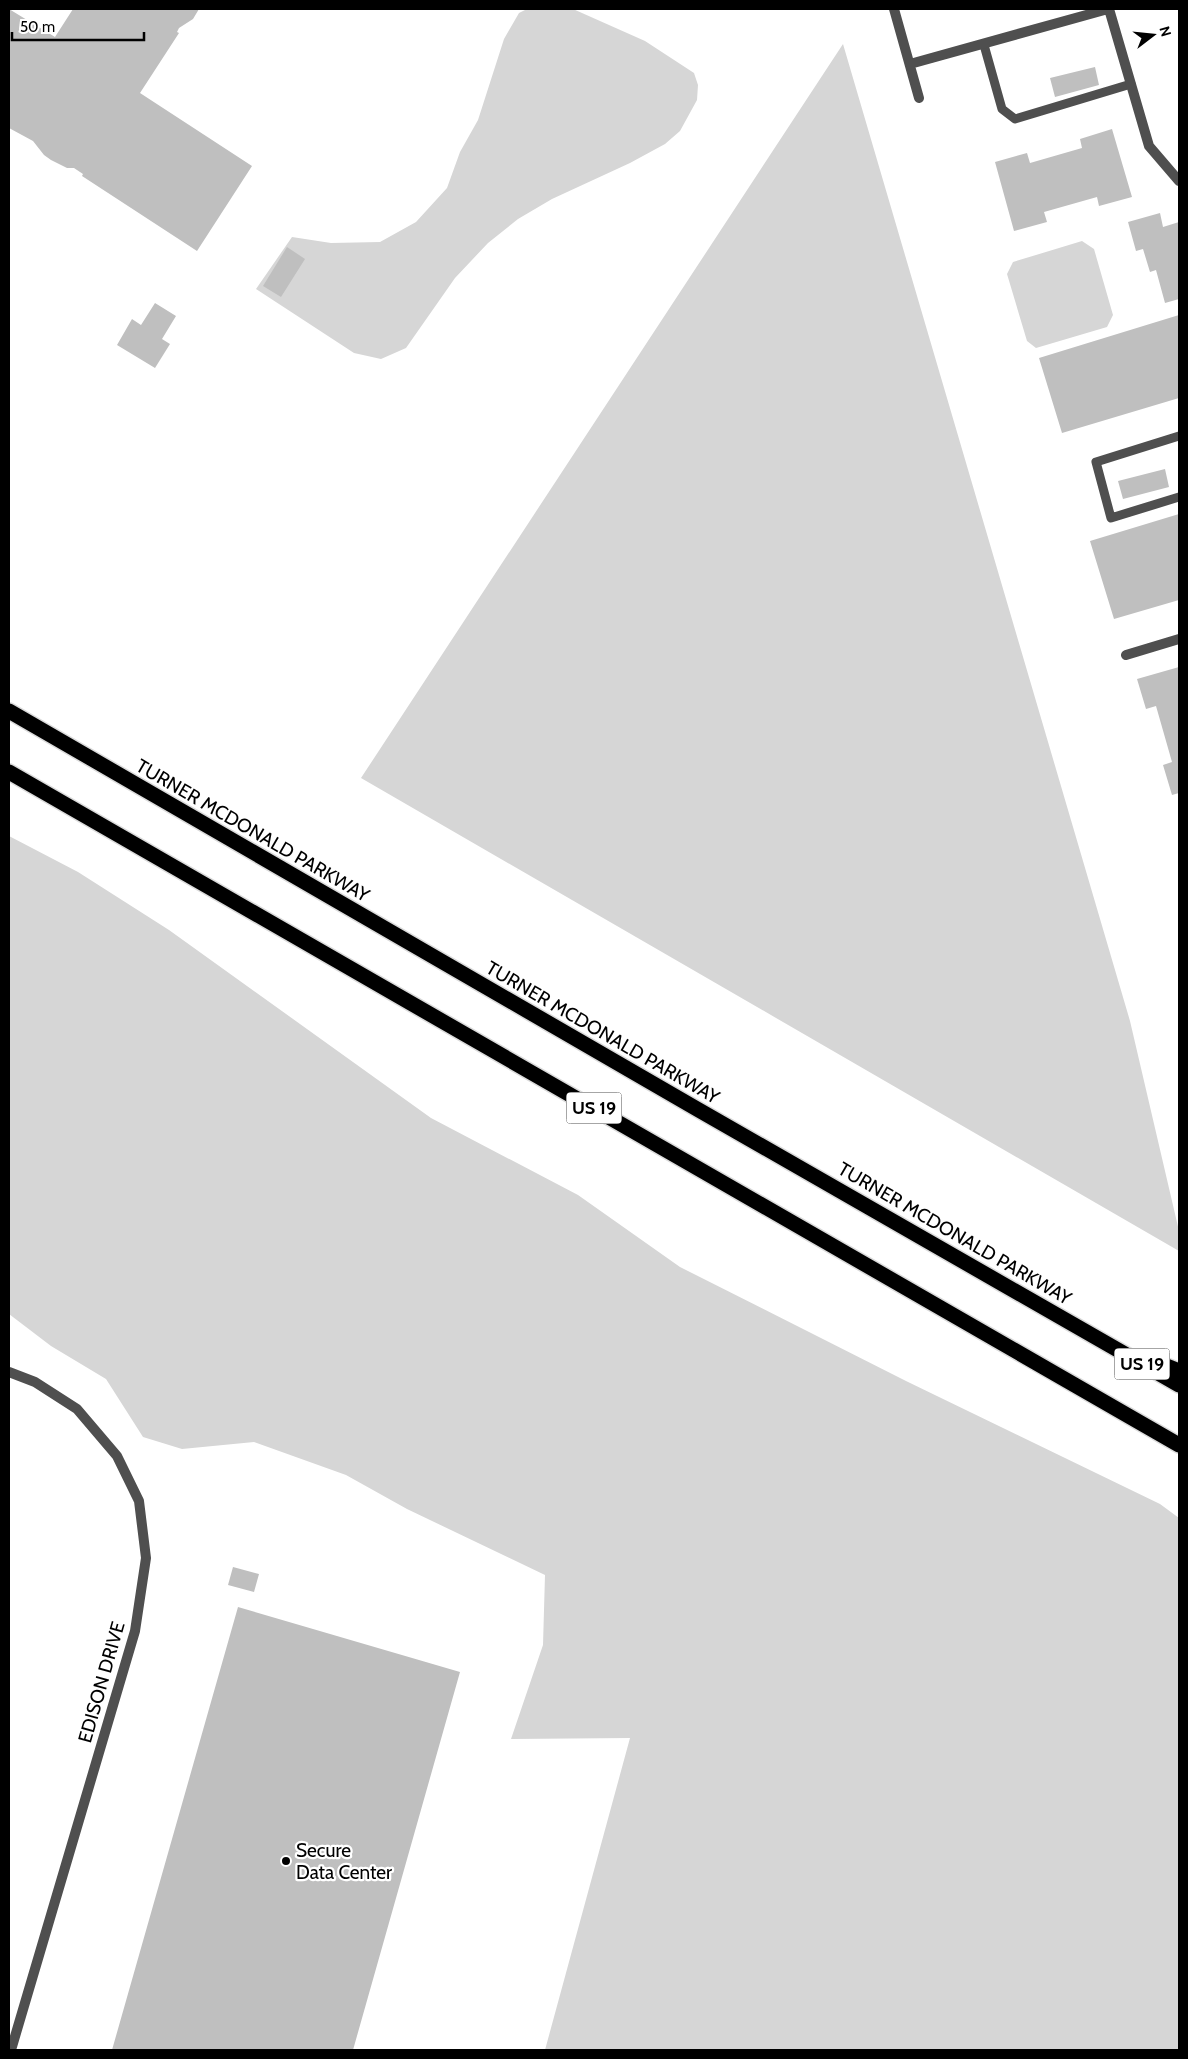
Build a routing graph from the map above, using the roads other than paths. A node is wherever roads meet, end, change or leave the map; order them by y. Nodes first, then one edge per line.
1 (894, 9) edge
2 (1109, 9) edge
3 (984, 45) junction
4 (910, 64) junction
5 (1131, 84) junction
6 (919, 98) dead end
7 (1179, 180) edge
8 (1179, 436) edge
9 (1179, 497) edge
10 (1179, 639) edge
11 (1126, 655) dead end
12 (9, 711) edge
13 (9, 772) edge
14 (1105, 1342) junction
15 (1179, 1371) edge
16 (9, 1372) edge
17 (1179, 1385) edge
18 (1179, 1445) edge
19 (11, 2050) edge

1 - 4 street
2 - 3 street
2 - 5 street
3 - 4 street
3 - 5 lane
4 - 6 street
5 - 7 street
8 - 9 lane
10 - 11 street
12 - 14 highway, TURNER MCDONALD PARKWAY / US 19
13 - 18 highway, US 19
14 - 15 highway
14 - 17 highway, TURNER MCDONALD PARKWAY / US 19
16 - 19 street, EDISON DRIVE

